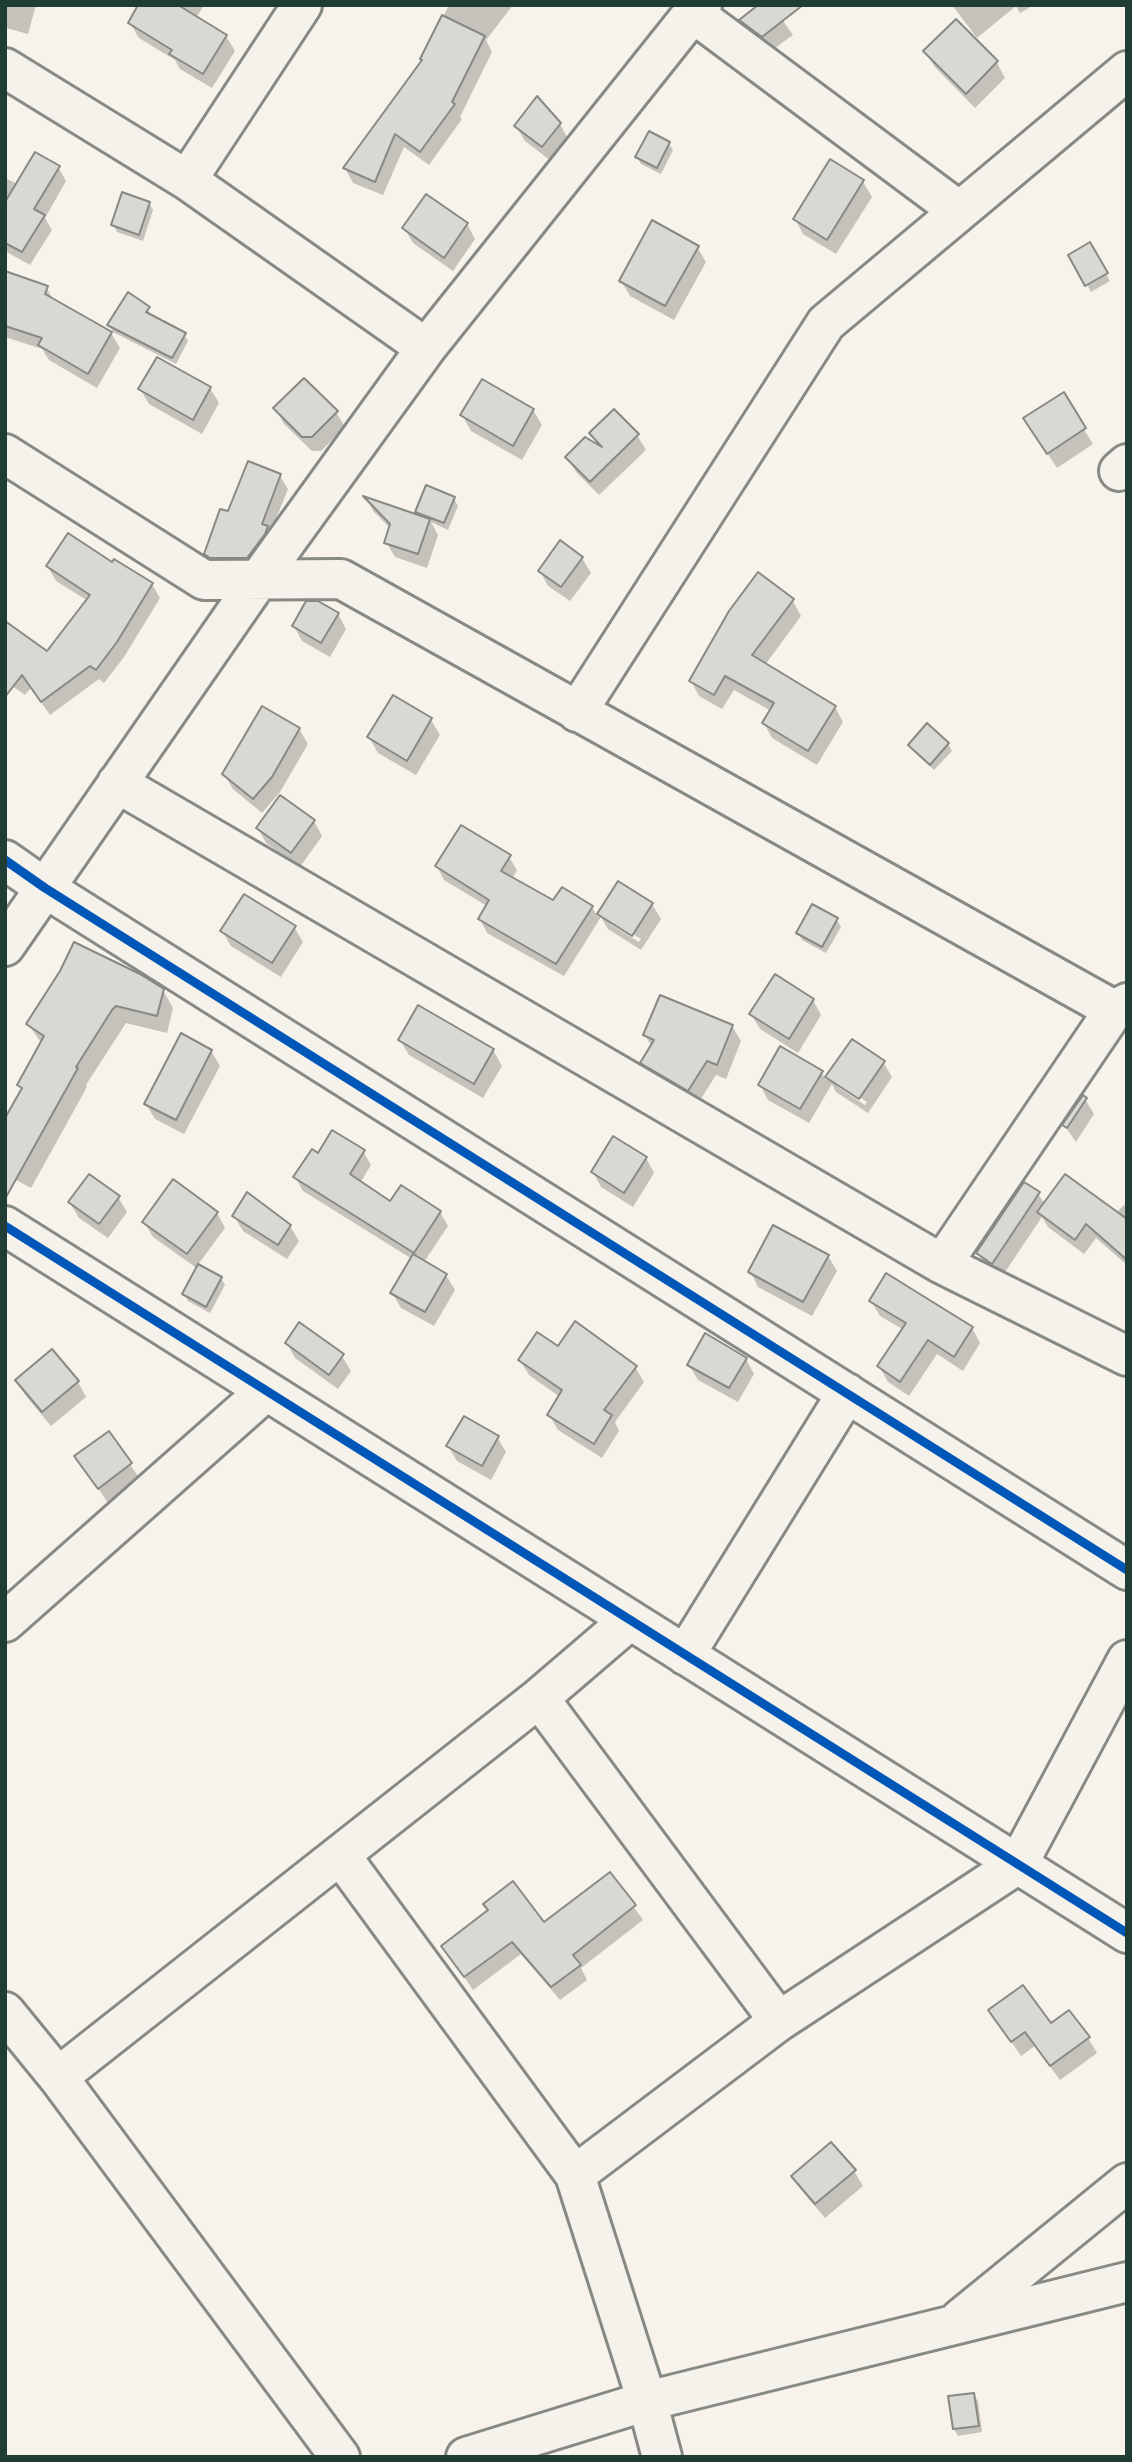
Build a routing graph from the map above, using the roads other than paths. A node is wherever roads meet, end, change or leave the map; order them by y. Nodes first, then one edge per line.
1 (302, 5) edge
2 (697, 9) edge
3 (5, 68) edge
4 (1127, 71) edge
5 (187, 180) junction
6 (959, 211) junction
7 (426, 348) junction
8 (5, 454) edge
9 (258, 579) junction
10 (577, 712) junction
11 (117, 783) junction
12 (5, 860) edge
13 (45, 888) junction
14 (5, 946) edge
15 (1120, 1006) edge
16 (8, 1234) edge
17 (942, 1264) junction
18 (1127, 1356) edge
19 (266, 1391) junction
20 (847, 1393) junction
21 (1127, 1570) edge
22 (630, 1620) junction
23 (5, 1622) edge
24 (685, 1655) junction
25 (1127, 1660) edge
26 (540, 1698) junction
27 (341, 1856) junction
28 (1018, 1864) junction
29 (1127, 1933) edge
30 (5, 2012) edge
31 (779, 2021) junction
32 (58, 2077) junction
33 (575, 2175) junction
34 (1127, 2183) edge
35 (1127, 2282) edge
36 (953, 2325) junction
37 (647, 2401) junction
38 (340, 2457) edge
39 (466, 2457) edge
40 (662, 2457) edge

1 - 5 street
2 - 6 street
2 - 7 street
3 - 5 street
4 - 6 street
5 - 7 street
6 - 10 street
7 - 9 street
8 - 9 street
9 - 10 street
9 - 11 street
10 - 15 street
11 - 13 street
11 - 17 street
12 - 13 street
13 - 14 street
13 - 20 street
15 - 17 street
16 - 19 street
17 - 18 street
19 - 22 street
19 - 23 street
20 - 21 street
20 - 24 street
22 - 24 street
22 - 26 street
24 - 28 street
25 - 28 street
26 - 27 street
26 - 31 street
27 - 32 street
27 - 33 street
28 - 29 street
28 - 31 street
30 - 32 street
31 - 33 street
32 - 38 street
33 - 37 street
34 - 36 street
35 - 36 street
36 - 37 street
37 - 39 street
37 - 40 street

